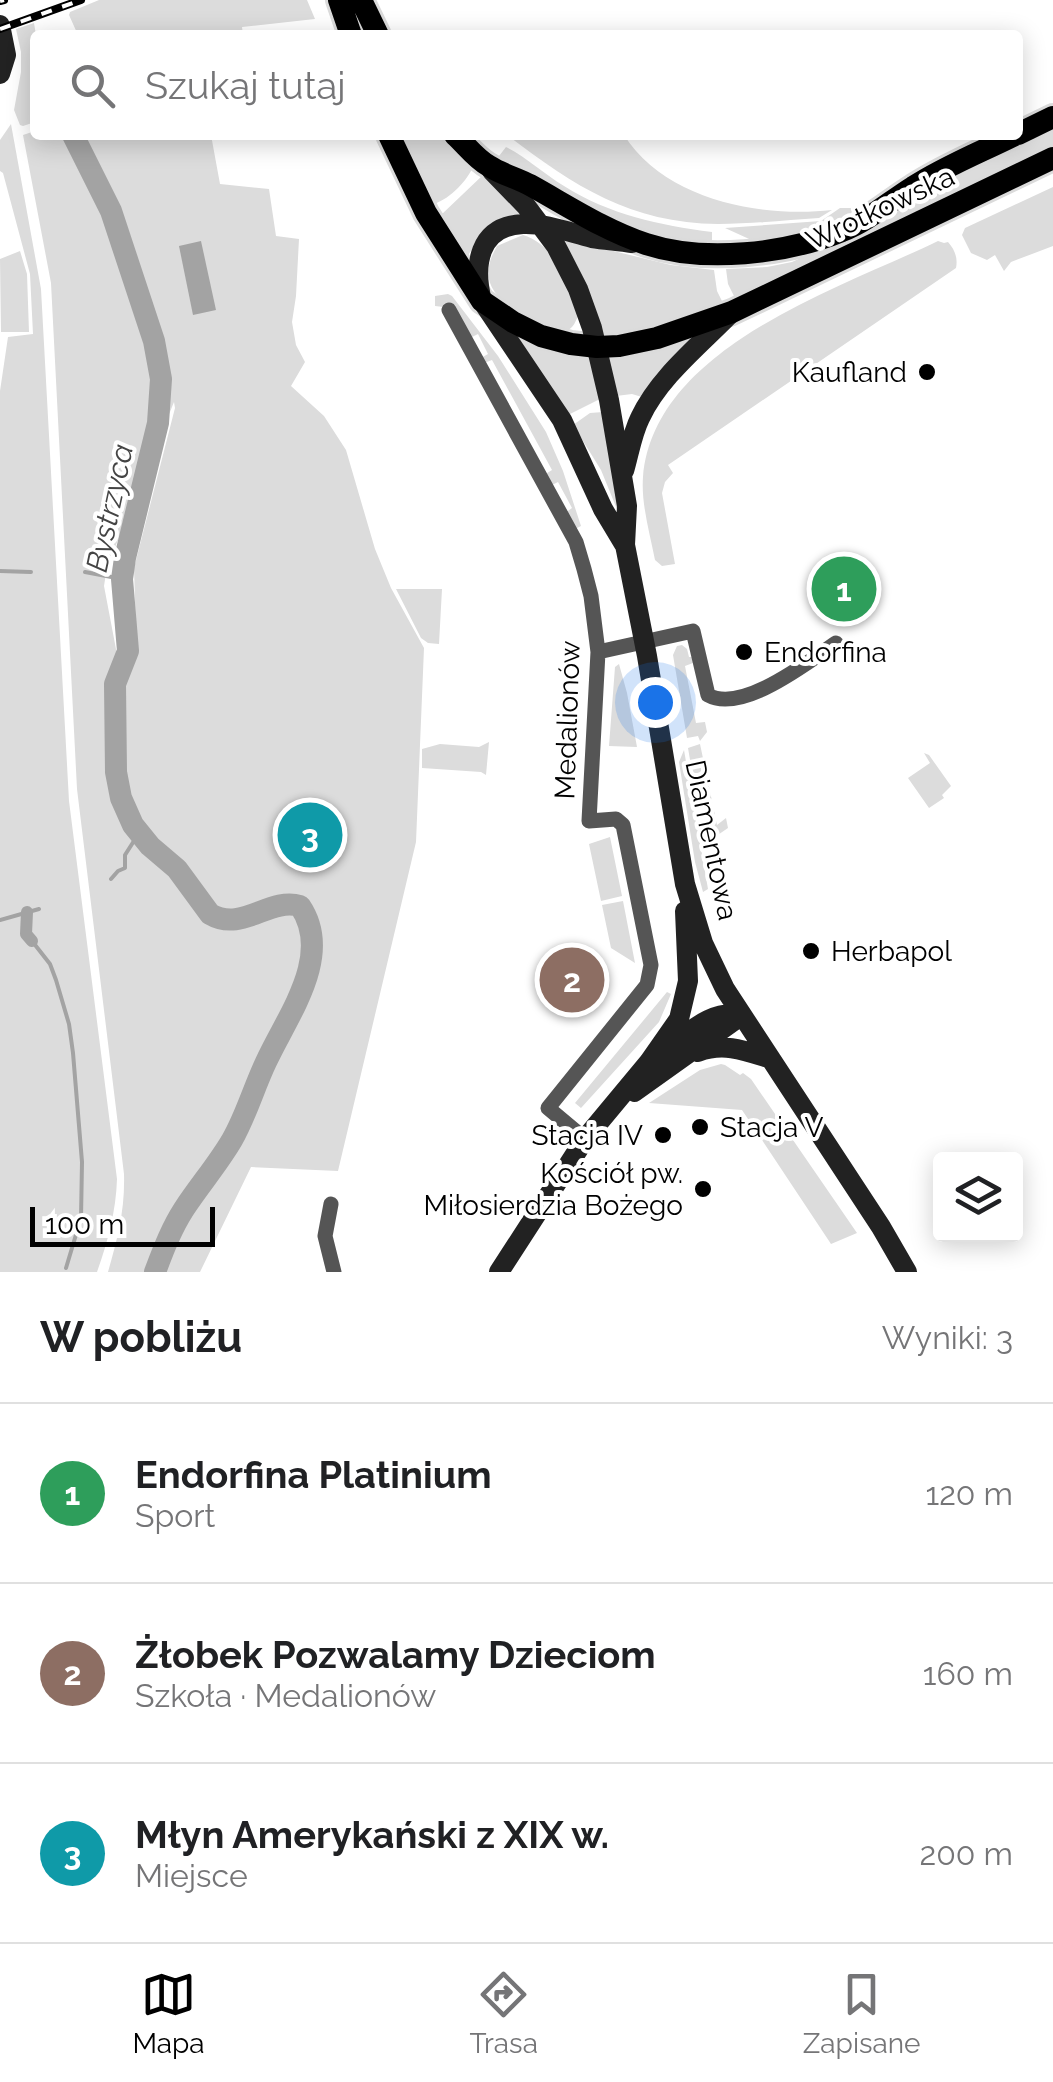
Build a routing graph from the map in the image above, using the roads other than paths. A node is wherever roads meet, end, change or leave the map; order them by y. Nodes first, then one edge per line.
1 (339, 0) edge
2 (361, 0) edge
3 (348, 30) edge
4 (376, 30) edge
5 (2, 31) edge
6 (0, 74) edge
7 (1053, 117) edge
8 (1023, 131) edge
9 (391, 140) edge
10 (460, 140) edge
11 (1003, 140) edge
12 (1053, 158) edge
13 (488, 166) junction
14 (542, 227) junction
15 (648, 245) junction
16 (482, 301) junction
17 (449, 310) dead end
18 (732, 312) junction
19 (596, 347) junction
20 (622, 478) junction
21 (626, 546) junction
22 (644, 642) junction
23 (836, 643) dead end
24 (598, 652) junction
25 (685, 884) junction
26 (742, 1015) junction
27 (682, 1059) junction
28 (771, 1059) junction
29 (649, 1062) junction
30 (608, 1110) junction
31 (585, 1138) junction
32 (331, 1204) dead end
33 (334, 1272) edge
34 (499, 1272) edge
35 (907, 1272) edge

1 - 3 main road
2 - 4 main road
5 - 6 street
7 - 8 main road, Wrotkowska
9 - 16 main road, Diamentowa
10 - 13 main road, Diamentowa
11 - 15 main road, Wrotkowska
12 - 18 main road, Wrotkowska
13 - 14 street, Diamentowa
13 - 15 main road, Wrotkowska
14 - 15 street
14 - 16 street
14 - 19 street, Diamentowa
16 - 19 main road, Wrotkowska
16 - 21 street, Diamentowa
17 - 24 street, Medalionów
18 - 19 main road, Wrotkowska
18 - 20 street, Wrotkowska
19 - 20 street, Diamentowa
20 - 21 street, Diamentowa
21 - 22 street, Diamentowa
22 - 23 street
22 - 24 street
22 - 25 street, Diamentowa
24 - 31 street, Medalionów
25 - 26 street, Diamentowa
25 - 29 street
26 - 27 street
26 - 28 street, Diamentowa
26 - 29 street
27 - 28 street
27 - 30 street
28 - 35 street, Diamentowa
29 - 30 street
30 - 31 street
31 - 34 street
32 - 33 street

